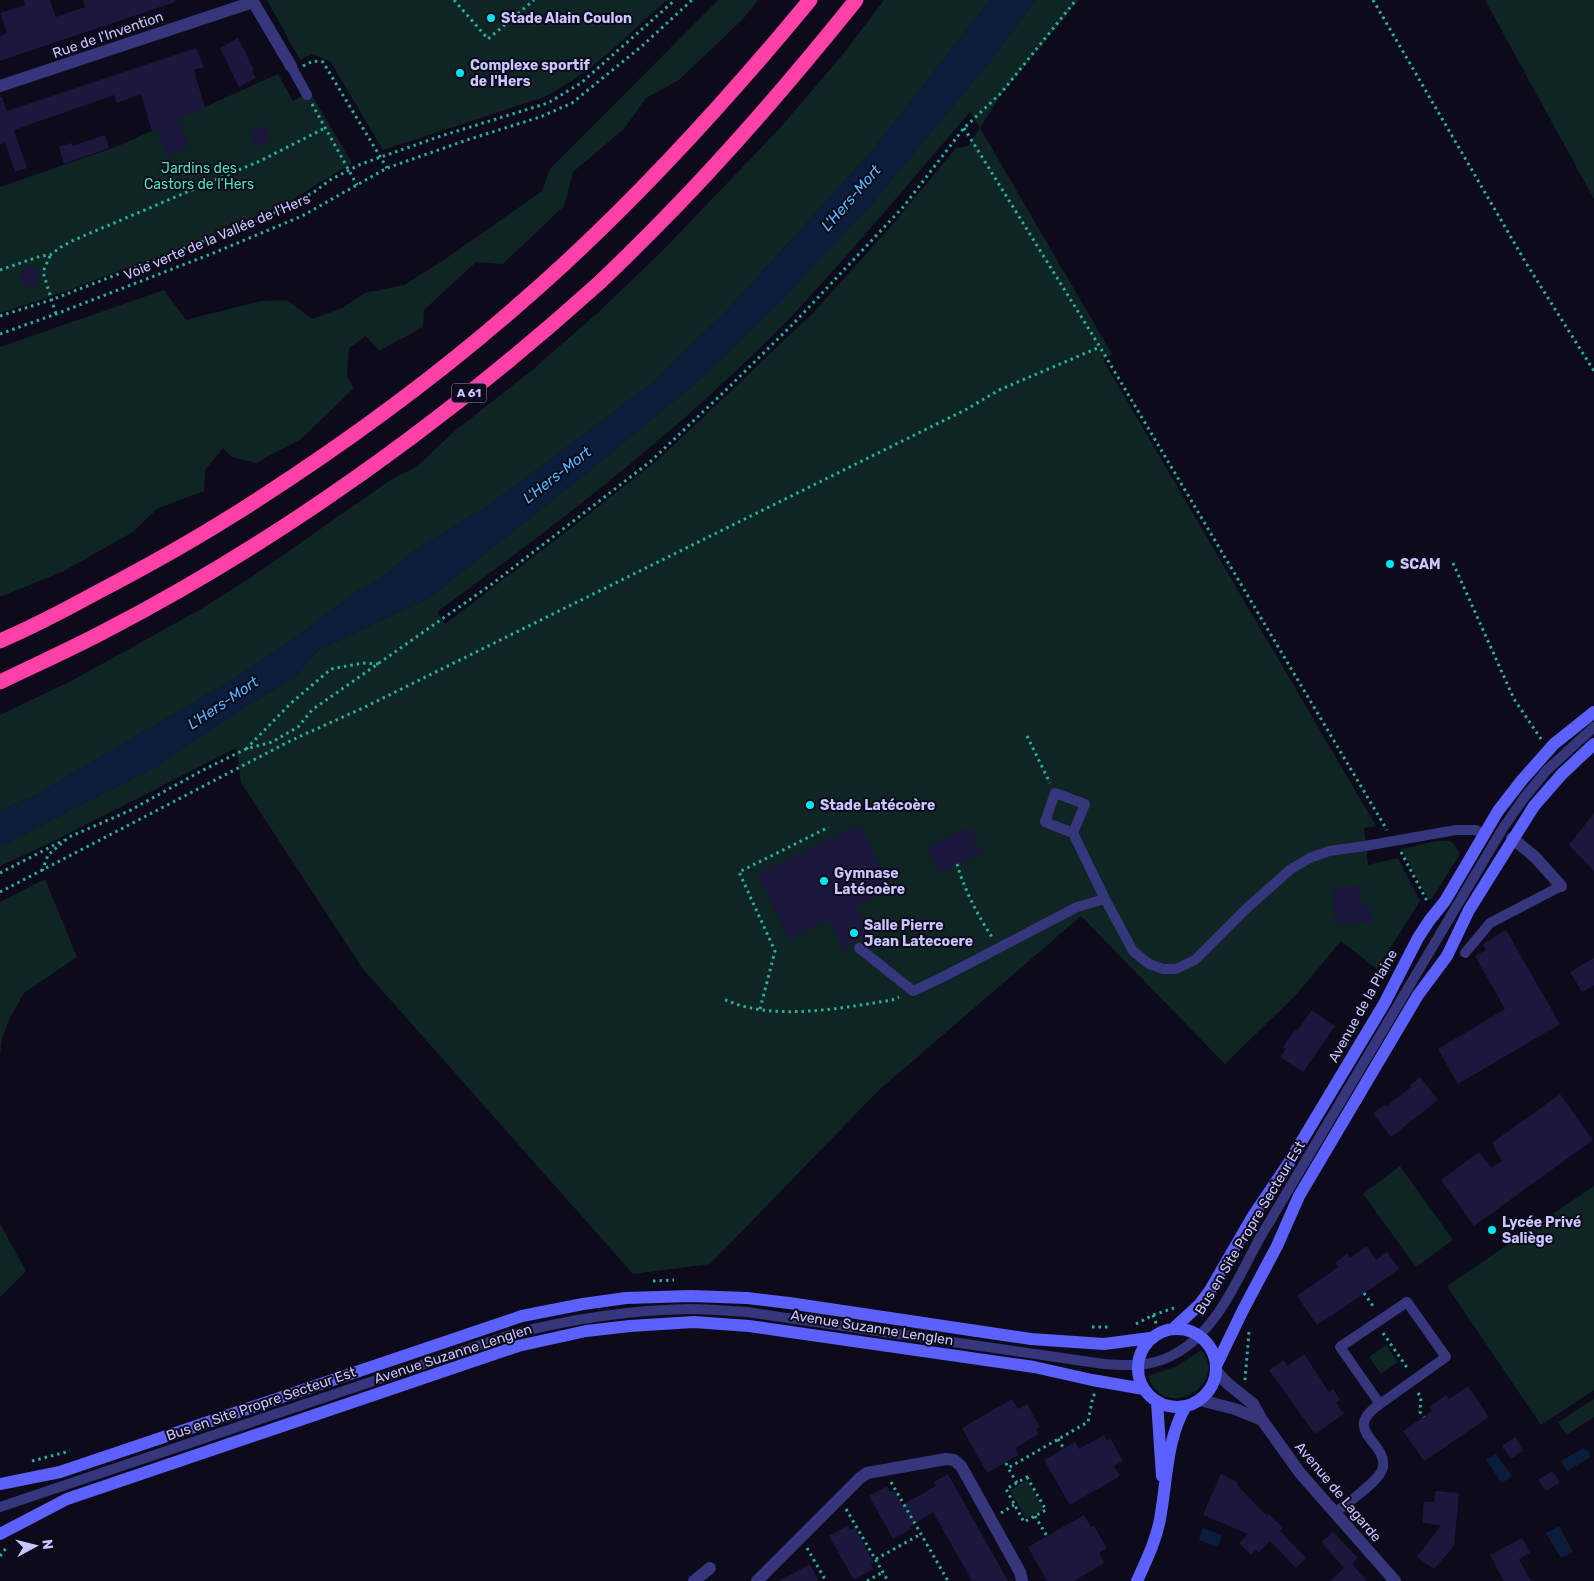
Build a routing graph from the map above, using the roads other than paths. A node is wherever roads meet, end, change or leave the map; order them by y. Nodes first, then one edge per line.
1 (810, 0) edge
2 (856, 0) edge
3 (253, 1) edge
4 (291, 66) joint
5 (0, 86) edge
6 (307, 95) road end
7 (0, 641) edge
8 (35, 665) junction
9 (0, 682) edge
10 (0, 687) edge
11 (1594, 712) edge
12 (1594, 727) edge
13 (1594, 744) edge
14 (1073, 833) junction
15 (1484, 834) junction
16 (1512, 838) junction
17 (1560, 886) joint
18 (1105, 899) junction
19 (859, 948) dead end
20 (1465, 953) dead end
21 (1174, 1328) junction
22 (1200, 1335) junction
23 (1150, 1338) junction
24 (1137, 1365) junction
25 (1216, 1368) junction
26 (1144, 1389) junction
27 (1200, 1400) junction
28 (1157, 1402) junction
29 (1380, 1404) junction
30 (1186, 1406) junction
31 (1262, 1420) junction
32 (0, 1484) edge
33 (1164, 1491) junction
34 (0, 1507) edge
35 (1335, 1513) junction
36 (0, 1534) edge
37 (710, 1568) dead end
38 (694, 1581) edge
39 (757, 1581) edge
40 (1022, 1581) edge
41 (1137, 1581) edge
42 (1395, 1581) edge

1 - 7 highway, A 61
2 - 8 highway, A 61
3 - 4 street
3 - 5 street, Rue de l'Invention
4 - 6 lane
8 - 9 highway, A 61
8 - 10 highway
11 - 15 street, Avenue de la Plaine
12 - 22 lane, Bus en Site Propre Secteur Est
13 - 16 street
14 - 14 lane
14 - 18 lane
15 - 18 lane
15 - 21 street, Avenue de la Plaine
16 - 17 street
16 - 25 street
17 - 20 lane
18 - 19 lane
21 - 22 street
21 - 23 street, Avenue Suzanne Lenglen
22 - 24 lane, Bus en Site Propre Secteur Est
22 - 25 street
23 - 24 street
23 - 32 street, Avenue Suzanne Lenglen
24 - 26 street
24 - 34 lane, Bus en Site Propre Secteur Est
25 - 27 street
25 - 31 street, Avenue de Lagarde
26 - 28 street
26 - 36 street, Avenue Suzanne Lenglen
27 - 30 street
27 - 31 street
28 - 30 street
28 - 33 street
29 - 29 lane
29 - 35 lane
30 - 33 street
31 - 35 street, Avenue de Lagarde
33 - 41 street
35 - 42 street, Avenue de Lagarde
37 - 38 street
39 - 40 street

